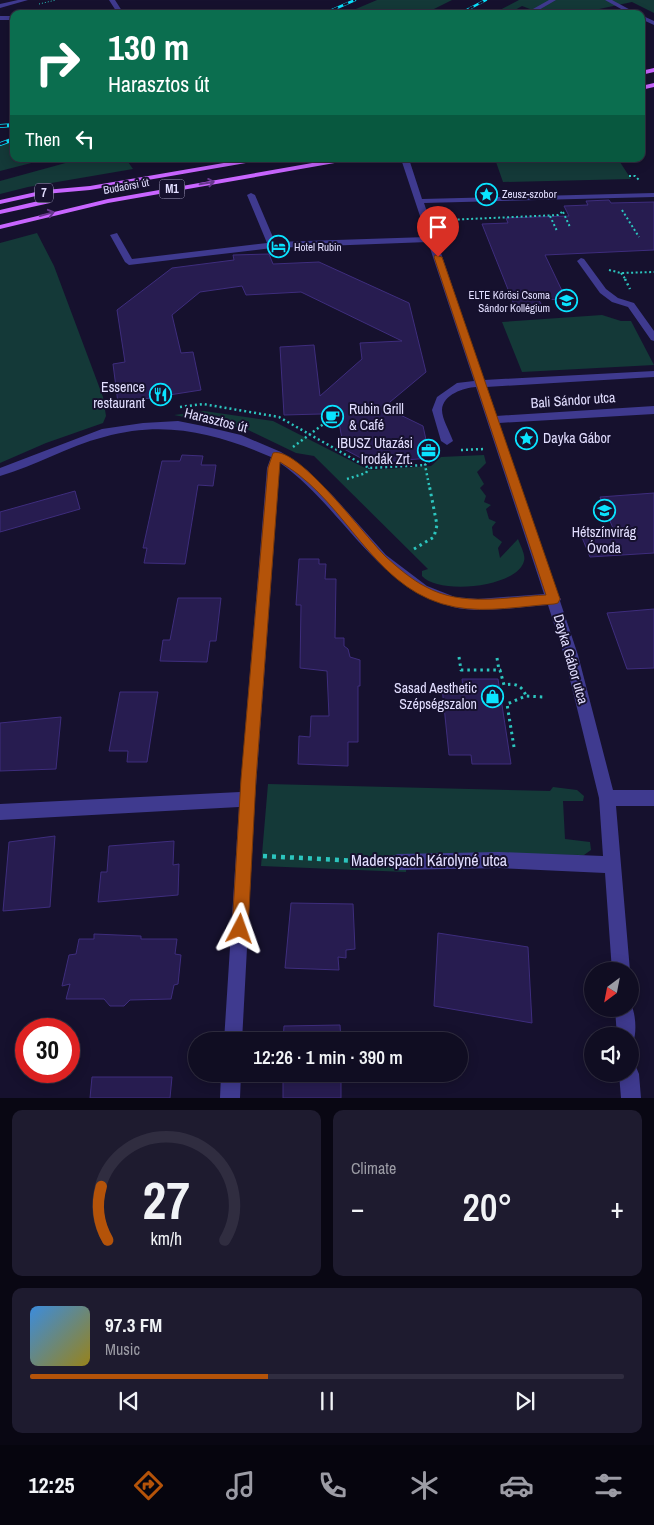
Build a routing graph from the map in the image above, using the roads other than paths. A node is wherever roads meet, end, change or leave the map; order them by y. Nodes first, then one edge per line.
1 (25, 0) edge
2 (552, 0) edge
3 (608, 0) edge
4 (0, 6) edge
5 (534, 10) edge
6 (627, 10) edge
7 (241, 162) edge
8 (329, 162) edge
9 (406, 162) edge
10 (90, 188) junction
11 (654, 194) edge
12 (251, 195) dead end
13 (420, 201) junction
14 (0, 202) edge
15 (0, 212) edge
16 (0, 227) edge
17 (114, 235) dead end
18 (432, 239) junction
19 (272, 245) junction
20 (581, 261) dead end
21 (654, 338) edge
22 (654, 374) edge
23 (481, 385) junction
24 (654, 410) edge
25 (493, 420) junction
26 (447, 440) dead end
27 (277, 455) junction
28 (0, 472) edge
29 (554, 599) junction
30 (607, 798) junction
31 (654, 798) edge
32 (247, 799) junction
33 (0, 812) edge
34 (398, 862) road end
35 (612, 866) junction
36 (620, 962) edge
37 (234, 1032) edge
38 (231, 1082) edge
39 (630, 1082) edge
40 (230, 1098) edge
41 (631, 1098) edge

1 - 4 street
2 - 5 street
3 - 6 street
7 - 10 main road, Budaörsi út / M1
16 -> 8 main road, Budaörsi út / M1
9 - 13 street, Dayka Gábor utca
10 - 14 main road, Budaörsi út / 7
10 - 15 main road, Budaörsi út
11 - 13 street
12 - 19 street
13 - 18 street, Dayka Gábor utca
17 - 19 street
18 - 19 street
18 - 23 street, Dayka Gábor utca
20 - 21 street
22 - 23 street
23 - 25 street, Dayka Gábor utca
23 - 26 street
24 - 25 street, Bali Sándor utca
25 - 29 street, Dayka Gábor utca
27 - 28 street, Harasztos út
27 - 29 street, Harasztos út
27 - 32 street
29 - 30 street, Dayka Gábor utca
30 - 31 street
30 - 35 street, Dayka Gábor utca
32 - 33 street
32 - 37 street
34 - 35 street, Maderspach Károlyné utca
35 - 36 street, Dayka Gábor utca
38 - 40 street
39 - 41 street

